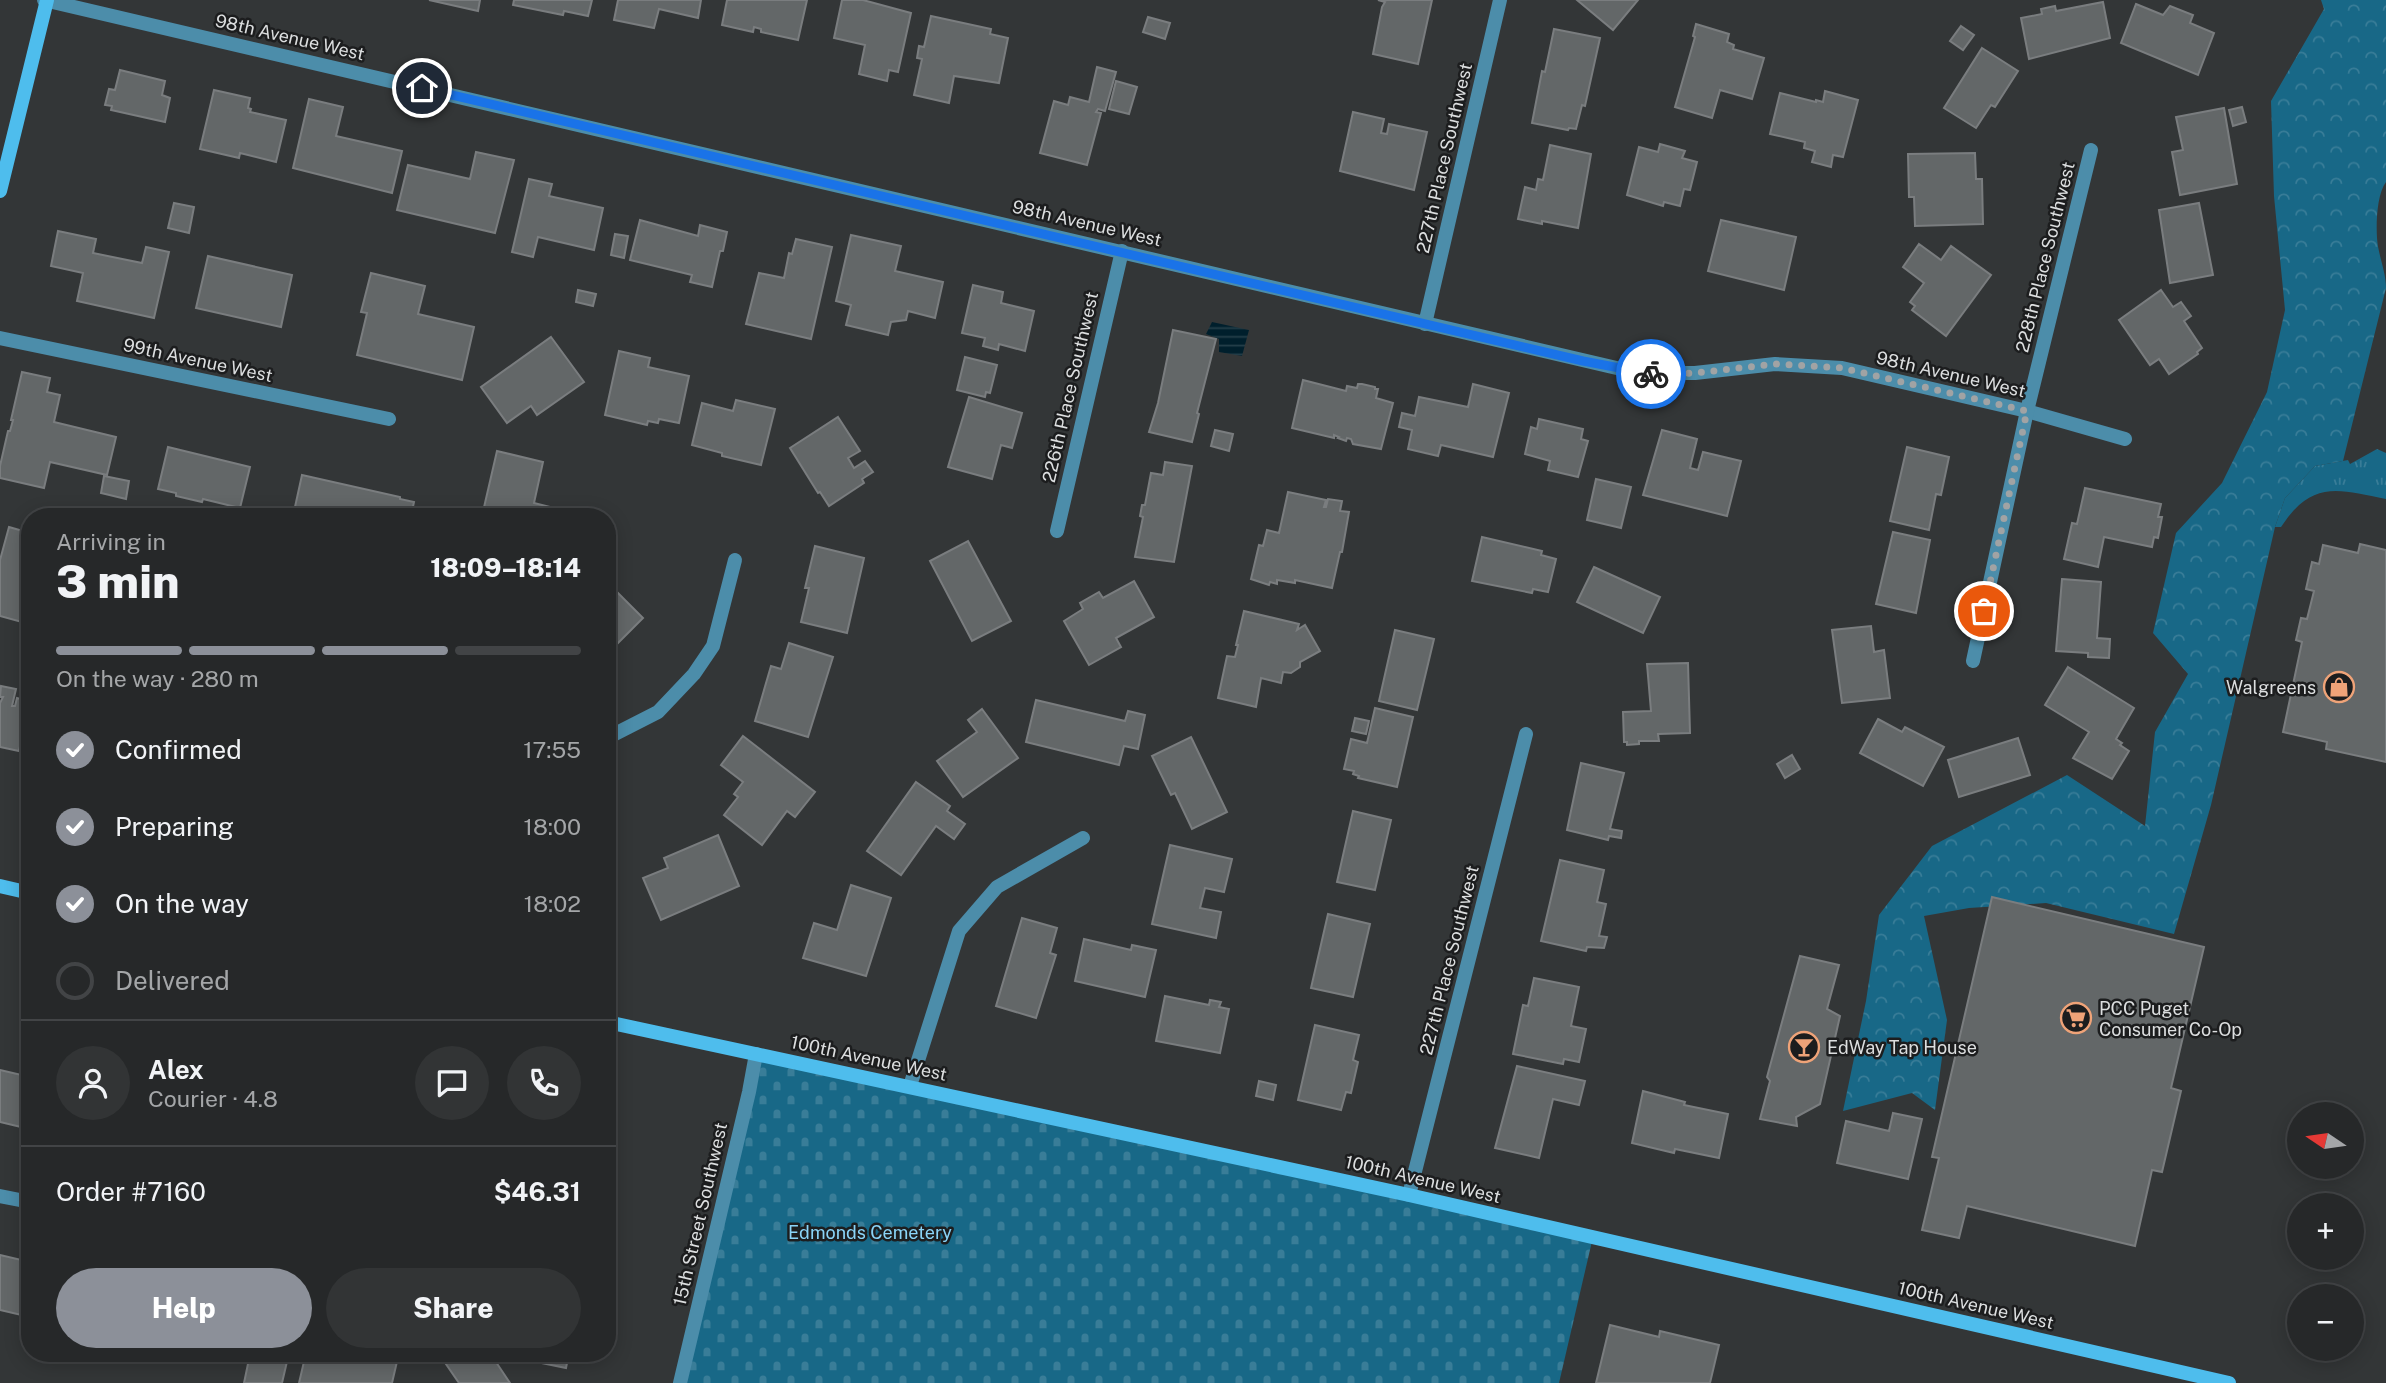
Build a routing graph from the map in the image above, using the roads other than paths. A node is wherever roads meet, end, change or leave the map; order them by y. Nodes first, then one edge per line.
1 (46, 0) edge
2 (1500, 0) edge
3 (2091, 150) dead end
4 (1, 186) edge
5 (1122, 251) junction
6 (1425, 324) junction
7 (0, 338) edge
8 (2027, 411) junction
9 (389, 419) dead end
10 (2125, 439) dead end
11 (1057, 531) dead end
12 (735, 560) dead end
13 (1973, 661) dead end
14 (616, 733) edge
15 (1526, 734) dead end
16 (1083, 838) dead end
17 (0, 886) edge
18 (21, 891) edge
19 (616, 1024) edge
20 (756, 1054) junction
21 (910, 1087) junction
22 (1409, 1195) junction
23 (0, 1196) edge
24 (21, 1200) edge
25 (680, 1383) edge
26 (2229, 1383) edge

1 - 4 main road
1 - 5 street, 98th Avenue West
2 - 6 street, 227th Place Southwest
3 - 8 street, 228th Place Southwest
5 - 6 street, 98th Avenue West
5 - 11 street, 226th Place Southwest
6 - 8 street, 98th Avenue West
7 - 9 street, 99th Avenue West
8 - 10 street, 98th Avenue West
8 - 13 street, 228th Place Southwest
12 - 14 street
15 - 22 street, 227th Place Southwest
16 - 21 street
17 - 18 main road
19 - 20 main road, 100th Avenue West
20 - 21 main road, 100th Avenue West
20 - 25 street, 15th Street Southwest
21 - 22 main road, 100th Avenue West
22 - 26 main road, 100th Avenue West
23 - 24 street

